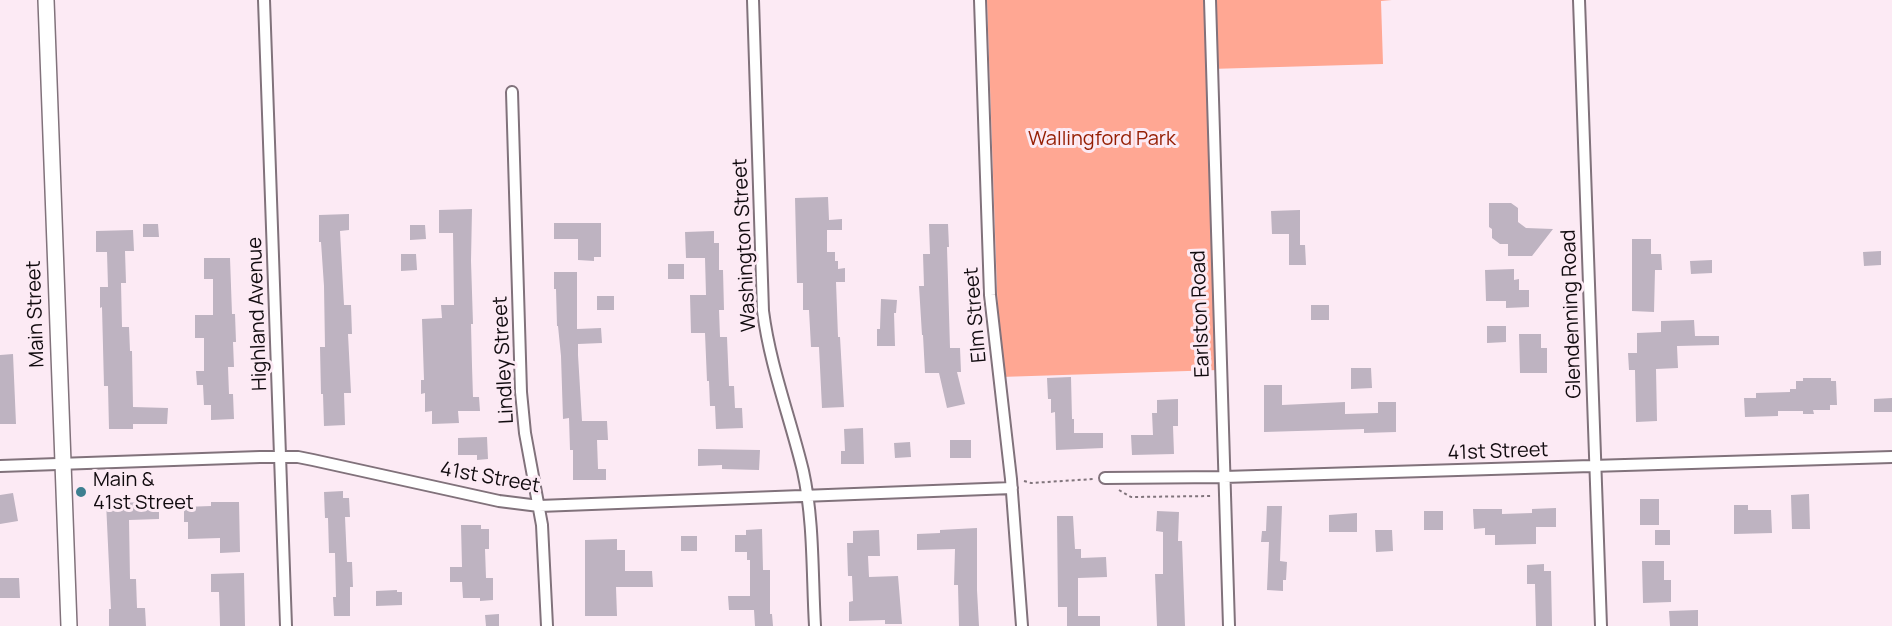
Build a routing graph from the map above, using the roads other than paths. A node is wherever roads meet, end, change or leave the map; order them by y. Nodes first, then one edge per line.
1 (46, 0) edge
2 (264, 0) edge
3 (753, 0) edge
4 (980, 0) edge
5 (1210, 0) edge
6 (1580, 0) edge
7 (512, 92) dead end
8 (281, 457) junction
9 (1892, 457) edge
10 (62, 464) junction
11 (0, 466) edge
12 (1595, 467) junction
13 (1224, 477) junction
14 (1105, 478) dead end
15 (1012, 488) junction
16 (807, 497) junction
17 (538, 506) junction
18 (69, 626) edge
19 (286, 626) edge
20 (547, 626) edge
21 (815, 626) edge
22 (1022, 626) edge
23 (1229, 626) edge
24 (1601, 626) edge

1 - 10 main road, Main Street
2 - 8 street, Highland Avenue
3 - 16 street, Washington Street
4 - 15 street, Elm Street
5 - 13 street, Earlston Road
6 - 12 street, Glendenning Road
7 - 17 street, Lindley Street
8 - 10 street, 41st Street
8 - 17 street, 41st Street
8 - 19 street, Highland Avenue
9 - 12 street, 41st Street
10 - 11 street, 41st Street
10 - 18 main road, Main Street
12 - 13 street, 41st Street
12 - 24 street, Glendenning Road
13 - 14 street, 41st Street
13 - 23 street, Earlston Road
15 - 16 street, 41st Street
15 - 22 street, Elm Street
16 - 17 street, 41st Street
16 - 21 street, Washington Street
17 - 20 street, Lindley Street

